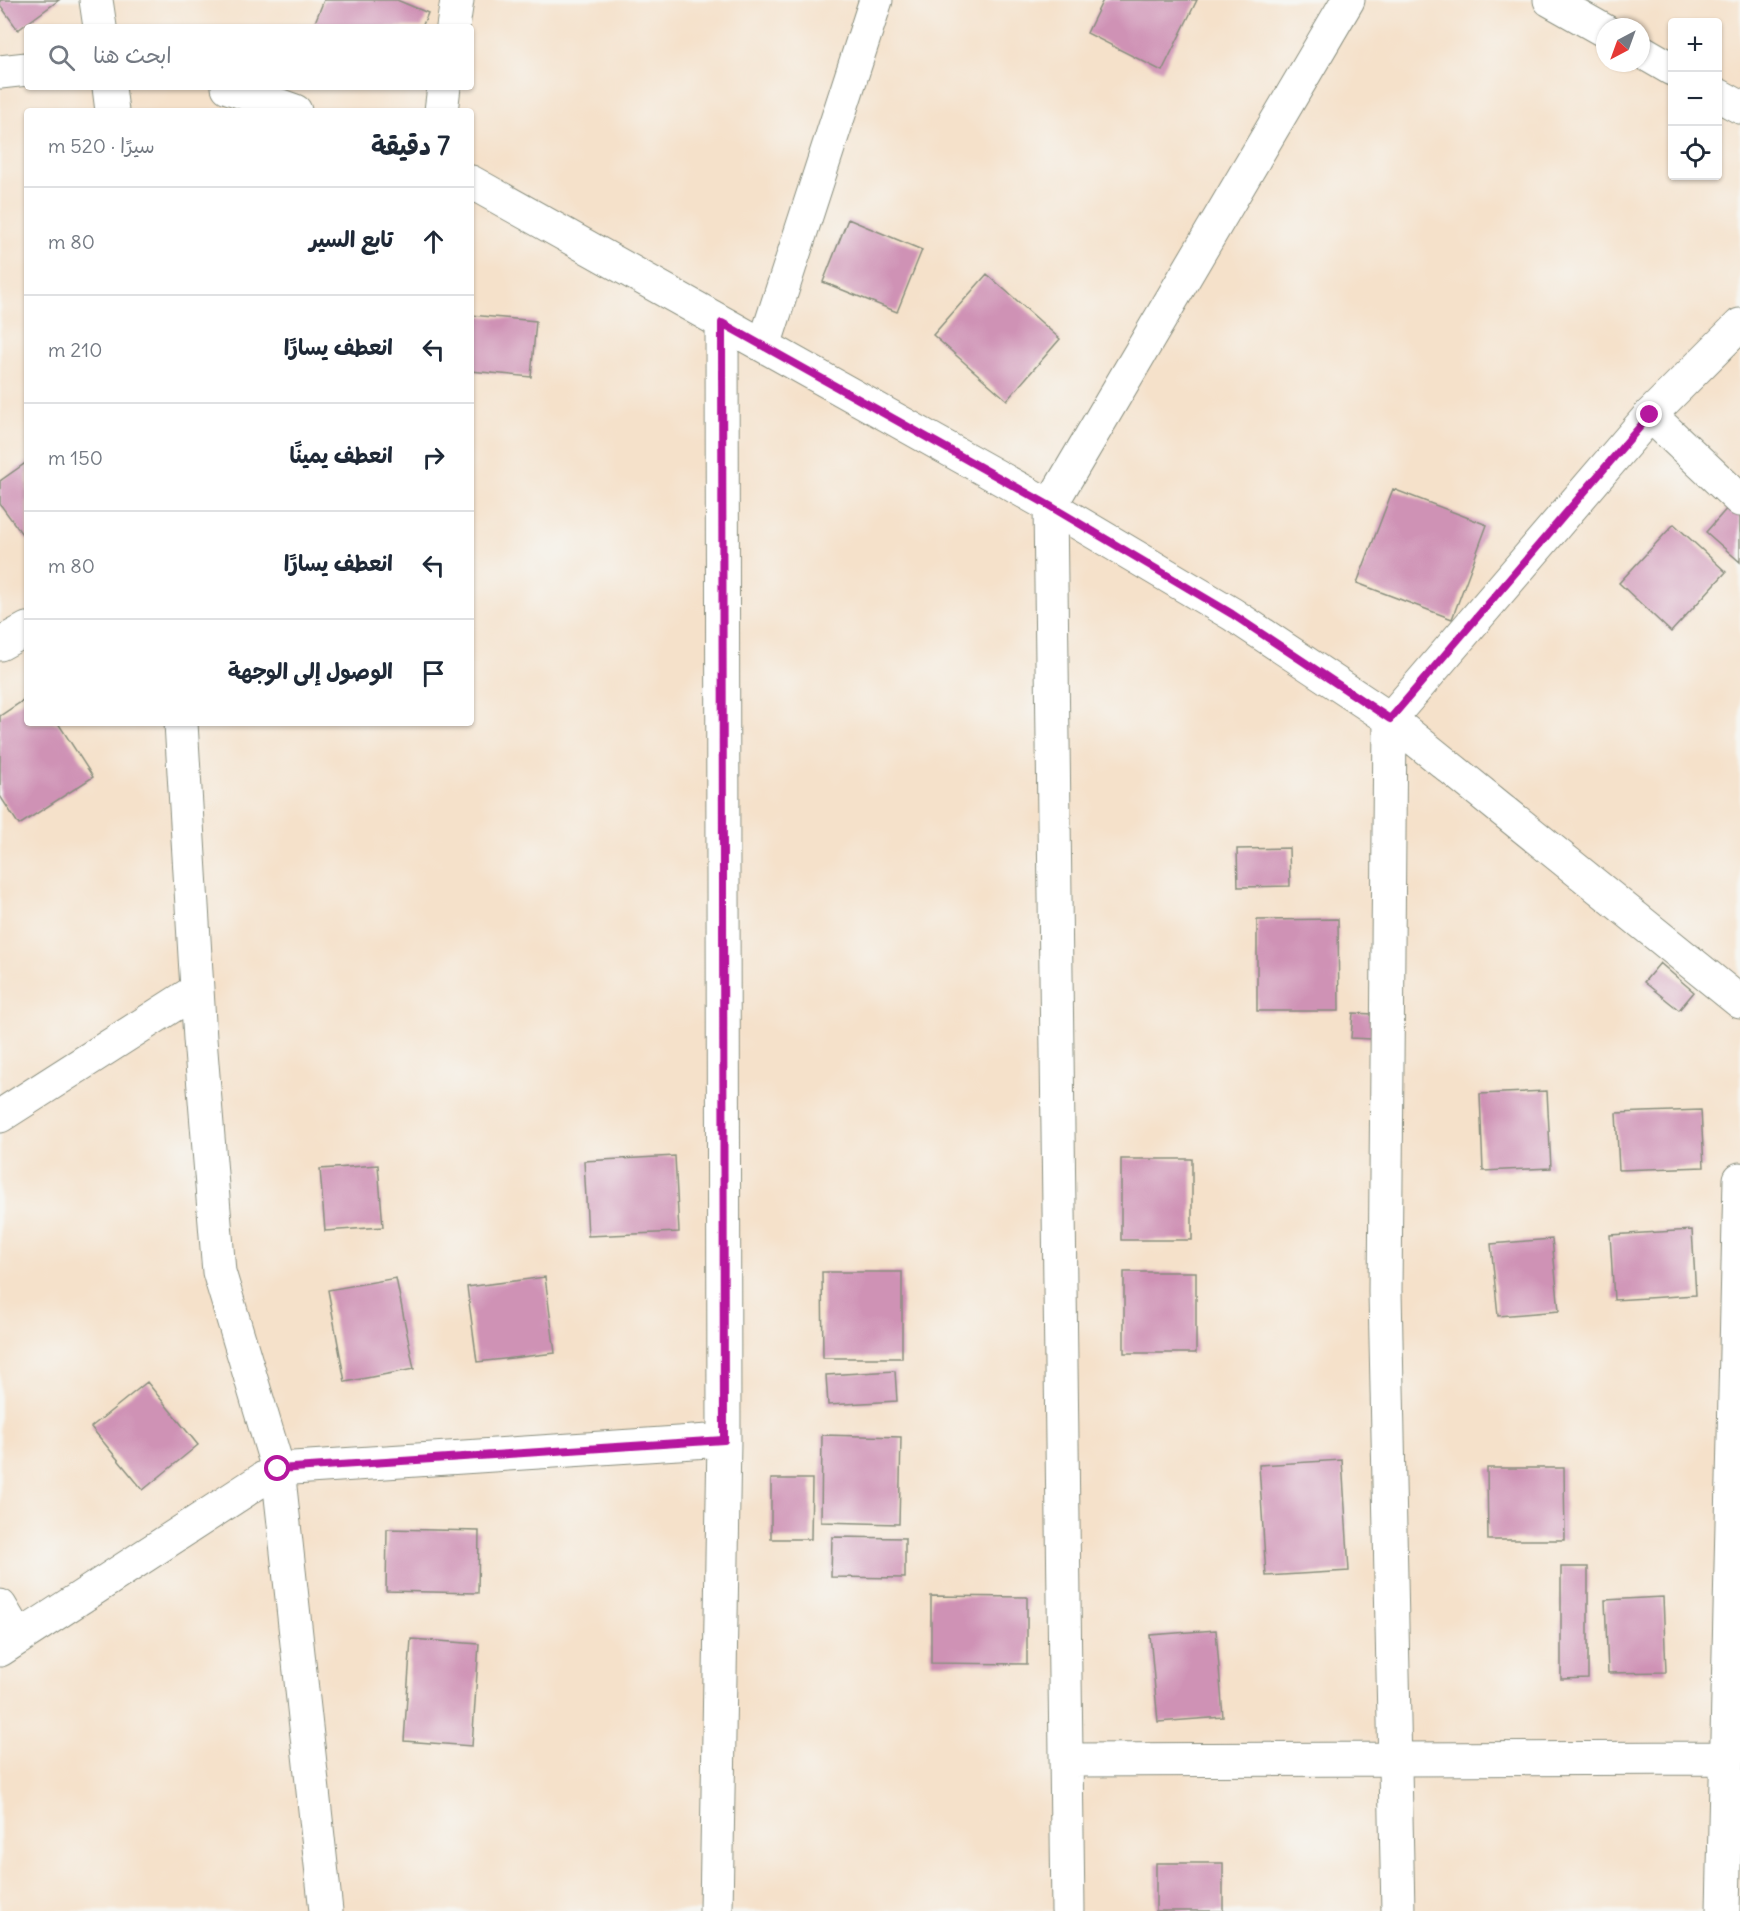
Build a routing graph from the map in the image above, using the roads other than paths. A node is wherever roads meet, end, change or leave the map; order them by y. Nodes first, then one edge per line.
1 (96, 0) edge
2 (457, 0) edge
3 (876, 0) edge
4 (1348, 0) edge
5 (1550, 0) edge
6 (100, 24) edge
7 (453, 24) edge
8 (1596, 26) edge
9 (1650, 56) edge
10 (1668, 67) edge
11 (24, 69) edge
12 (0, 72) edge
13 (109, 90) edge
14 (236, 90) edge
15 (444, 90) edge
16 (1722, 97) edge
17 (1740, 107) edge
18 (112, 108) edge
19 (287, 108) edge
20 (441, 108) edge
21 (474, 184) edge
22 (722, 323) junction
23 (1740, 325) edge
24 (764, 346) junction
25 (1650, 415) junction
26 (1740, 500) edge
27 (1050, 506) junction
28 (24, 631) edge
29 (0, 644) edge
30 (1390, 719) junction
31 (181, 726) edge
32 (197, 990) junction
33 (1740, 1002) edge
34 (0, 1116) edge
35 (1740, 1179) edge
36 (724, 1440) junction
37 (278, 1469) junction
38 (0, 1606) edge
39 (10, 1644) edge
40 (1395, 1758) junction
41 (1727, 1758) junction
42 (1066, 1760) junction
43 (326, 1911) edge
44 (716, 1911) edge
45 (1068, 1911) edge
46 (1398, 1911) edge
47 (1724, 1911) edge

1 - 6 street
2 - 7 street
3 - 24 street
4 - 27 street
5 - 8 street
9 - 10 street
11 - 12 street
13 - 18 street
14 - 19 street
15 - 20 street
16 - 17 street
21 - 22 street
22 - 24 street
22 - 36 street
23 - 25 street
24 - 27 street
25 - 26 street
25 - 30 street
27 - 30 street
27 - 42 street
28 - 29 street
30 - 33 street
30 - 40 street
31 - 32 street
32 - 34 street
32 - 37 street
35 - 41 street
36 - 37 street
36 - 44 street
37 - 39 street
37 - 43 street
38 - 39 street
40 - 41 street
40 - 42 street
40 - 46 street
41 - 47 street
42 - 45 street

